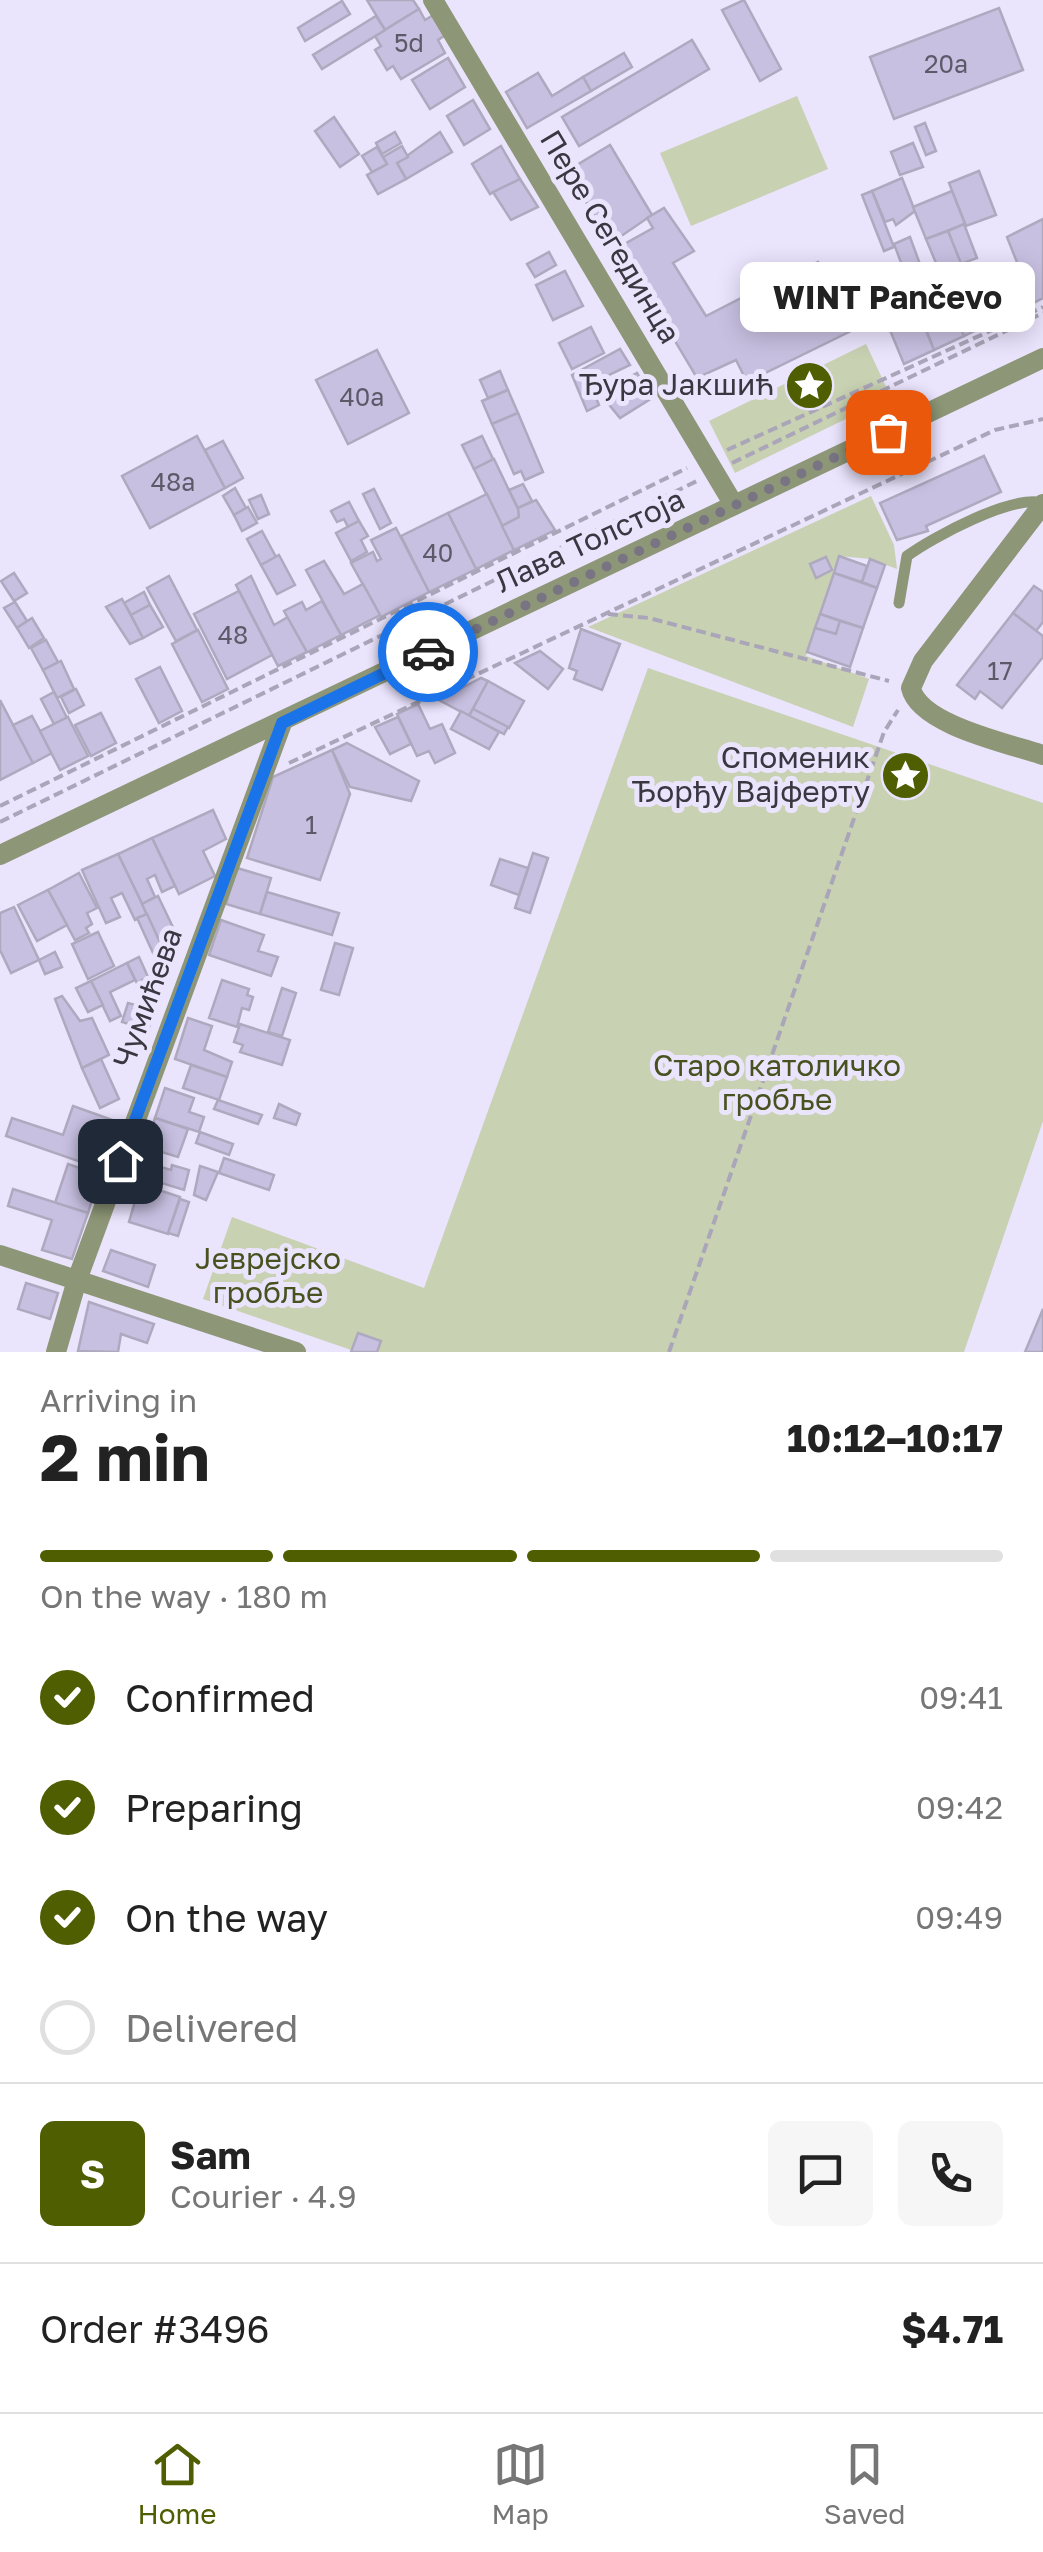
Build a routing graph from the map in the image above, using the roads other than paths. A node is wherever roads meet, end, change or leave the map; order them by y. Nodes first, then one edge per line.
1 (433, 0) edge
2 (1042, 360) edge
3 (1043, 504) edge
4 (734, 506) junction
5 (899, 603) dead end
6 (282, 723) junction
7 (1043, 755) edge
8 (0, 855) edge
9 (0, 1255) edge
10 (76, 1280) junction
11 (56, 1352) edge
12 (296, 1352) edge

1 - 4 street, Пере Сегединца
2 - 4 street, Лава Толстоја
3 - 5 lane
3 - 7 street
4 - 6 street, Лава Толстоја
6 - 8 street, Лава Толстоја
6 - 10 street, Чумићева
9 - 10 street
10 - 11 street, Чумићева
10 - 12 street

